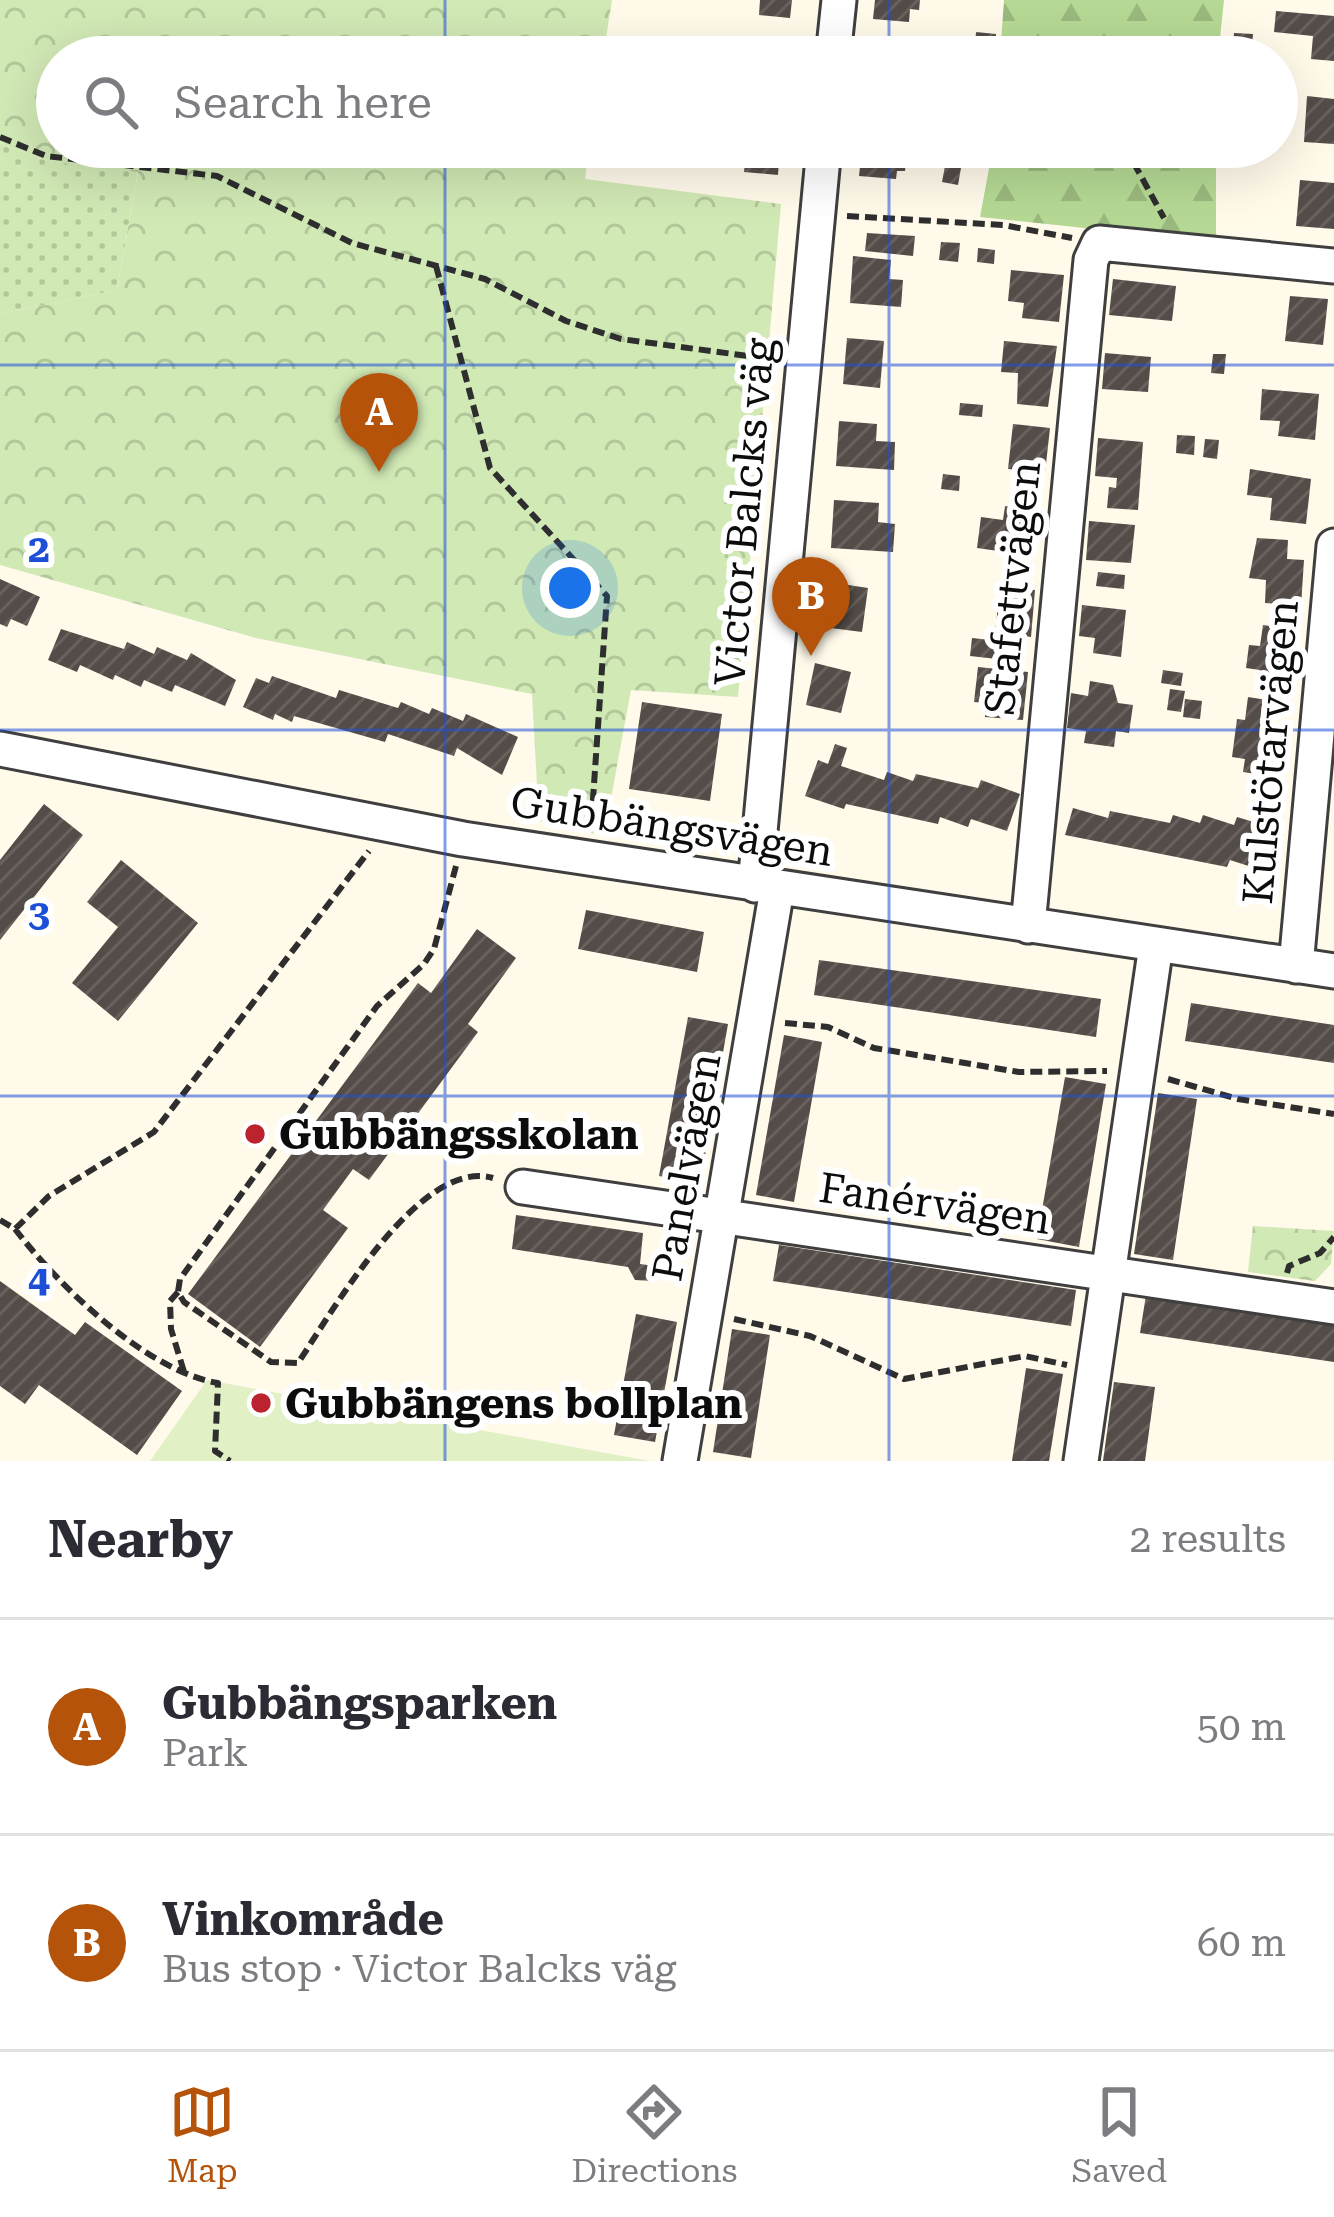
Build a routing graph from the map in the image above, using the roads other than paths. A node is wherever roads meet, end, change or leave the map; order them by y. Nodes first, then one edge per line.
1 (839, 0) edge
2 (835, 36) edge
3 (822, 168) edge
4 (1334, 266) edge
5 (1334, 546) edge
6 (0, 749) edge
7 (766, 887) junction
8 (1028, 926) junction
9 (1156, 945) junction
10 (1296, 966) junction
11 (1334, 971) edge
12 (523, 1187) road end
13 (722, 1217) junction
14 (1107, 1274) junction
15 (1334, 1307) edge
16 (680, 1461) edge
17 (1081, 1461) edge

1 - 2 street
3 - 7 street, Victor Balcks väg
4 - 8 street, Stafettvägen
5 - 10 street, Kulstötarvägen
6 - 7 street, Gubbängsvägen
7 - 8 street, Gubbängsvägen
7 - 13 street, Panelvägen
8 - 9 street, Gubbängsvägen
9 - 10 street, Gubbängsvägen
9 - 14 street
10 - 11 street, Gubbängsvägen
12 - 13 street, Fanérvägen
13 - 14 street, Fanérvägen
13 - 16 street, Panelvägen
14 - 15 street, Fanérvägen
14 - 17 street

